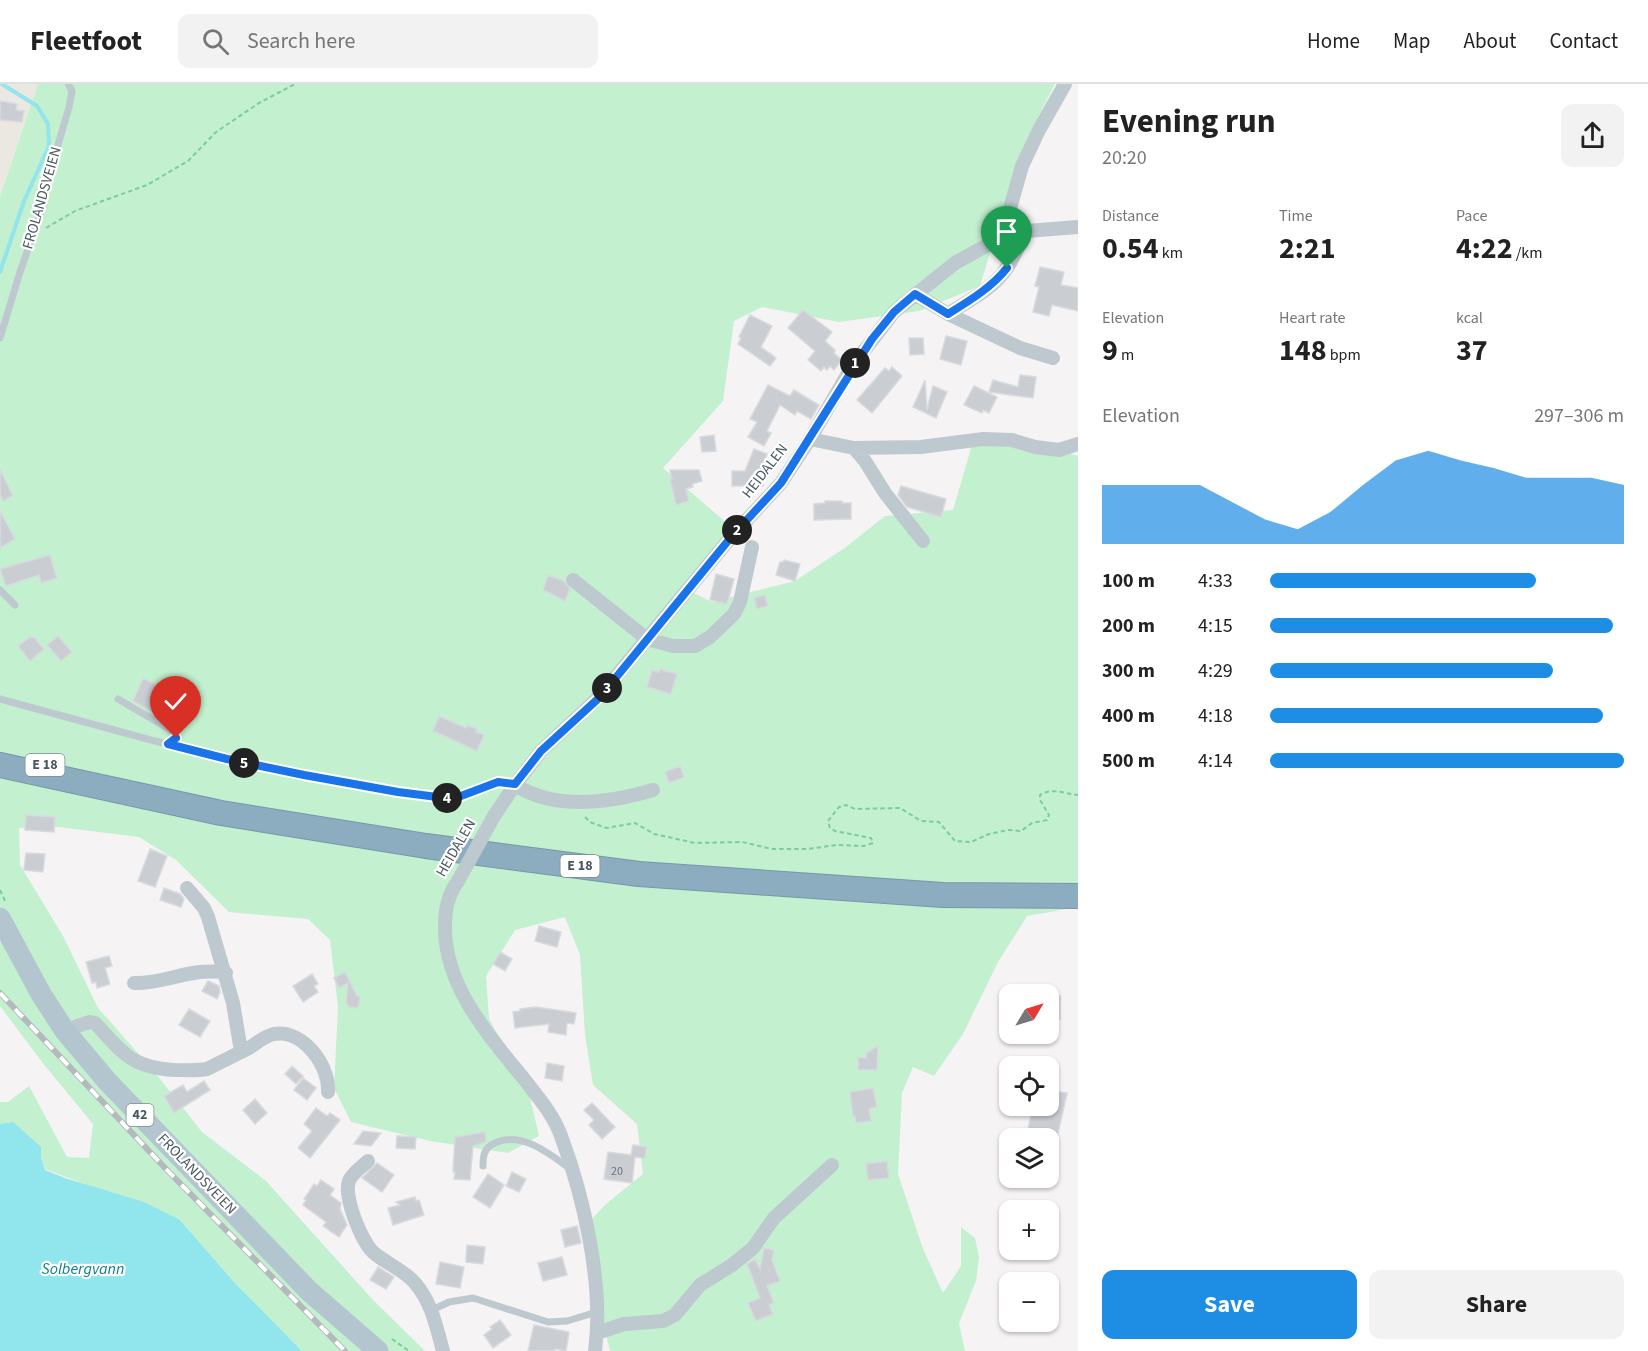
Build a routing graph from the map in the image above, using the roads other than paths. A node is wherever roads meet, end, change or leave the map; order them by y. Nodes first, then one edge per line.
1 (1065, 84) edge
2 (70, 87) edge
3 (1078, 226) edge
4 (1027, 231) junction
5 (1002, 237) junction
6 (915, 294) junction
7 (948, 314) junction
8 (0, 338) edge
9 (1053, 358) dead end
10 (810, 439) junction
11 (1078, 444) edge
12 (854, 448) junction
13 (923, 541) dead end
14 (752, 547) dead end
15 (573, 580) dead end
16 (0, 590) edge
17 (15, 605) dead end
18 (647, 639) junction
19 (0, 699) edge
20 (118, 699) dead end
21 (0, 755) edge
22 (0, 765) edge
23 (89, 780) junction
24 (515, 784) junction
25 (653, 789) dead end
26 (1078, 880) edge
27 (187, 888) dead end
28 (1078, 896) edge
29 (5, 914) edge
30 (226, 973) junction
31 (134, 983) dead end
32 (77, 1026) dead end
33 (241, 1051) junction
34 (328, 1092) dead end
35 (368, 1161) dead end
36 (832, 1165) dead end
37 (483, 1166) dead end
38 (571, 1169) junction
39 (432, 1310) junction
40 (597, 1312) junction
41 (597, 1333) junction
42 (384, 1344) edge
43 (443, 1351) edge
44 (595, 1351) edge

1 - 5 street
2 - 8 lane, FROLANDSVEIEN
3 - 4 street, HEIDALEN
4 - 5 street, HEIDALEN
4 - 7 street
5 - 6 street, HEIDALEN
6 - 7 street
6 - 10 street, HEIDALEN
7 - 9 street
10 - 12 street, HEIDALEN
10 - 18 street, HEIDALEN
11 - 12 street, HEIDALEN
12 - 13 street
14 - 18 street
15 - 18 street
16 - 17 lane
18 - 24 street, HEIDALEN
19 - 20 lane
21 - 23 highway, E 18
22 - 23 highway, E 18
23 - 26 highway, E 18
23 - 28 highway, E 18
24 - 25 street
24 - 38 street, HEIDALEN, bridge
27 - 30 street
29 - 42 main road, FROLANDSVEIEN / 42
30 - 31 street
30 - 33 street
32 - 33 street
33 - 34 street
35 - 39 street
36 - 41 street
37 - 38 lane
38 - 40 street, HEIDALEN
39 - 40 lane
39 - 43 street
40 - 41 street, HEIDALEN
41 - 44 street, HEIDALEN

